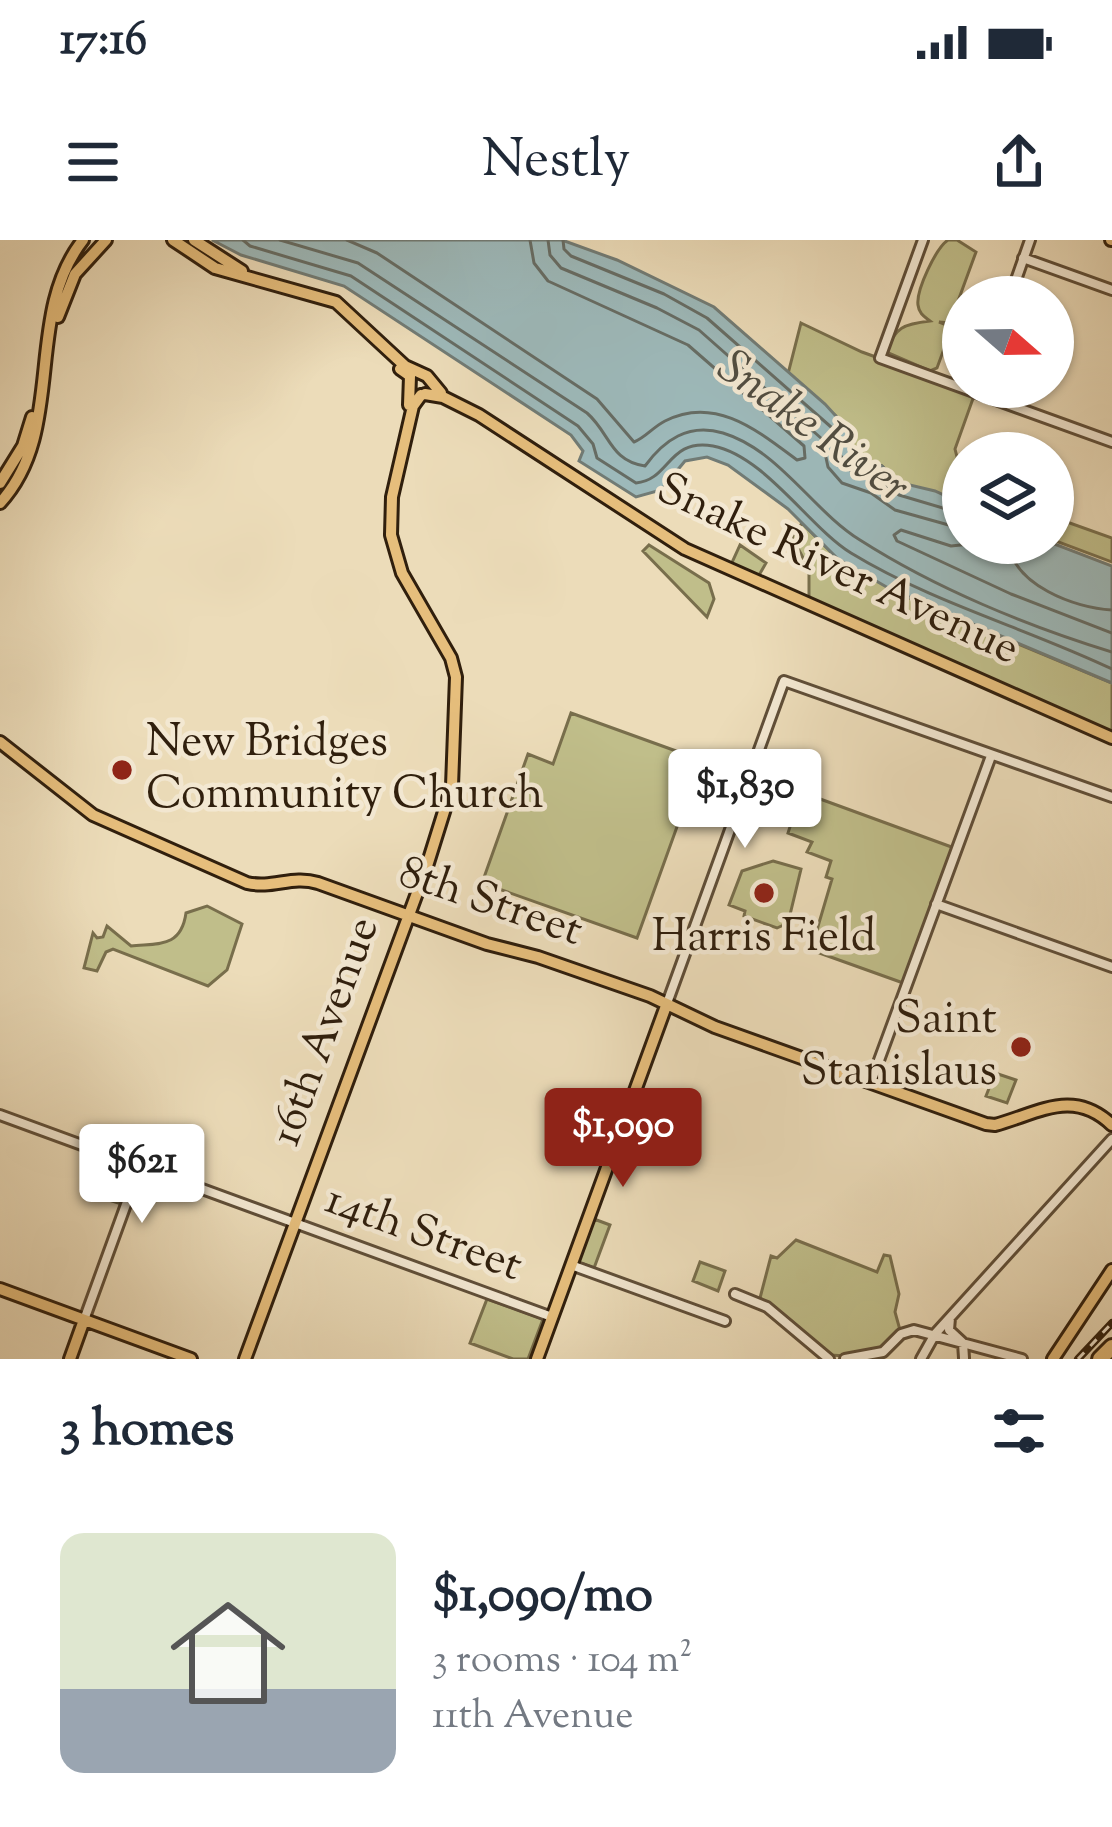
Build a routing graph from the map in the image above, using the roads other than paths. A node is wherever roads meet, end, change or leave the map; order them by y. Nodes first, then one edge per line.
1 (81, 240) edge
2 (106, 240) edge
3 (172, 240) edge
4 (194, 240) edge
5 (923, 240) edge
6 (1030, 240) edge
7 (1023, 258) junction
8 (1017, 276) edge
9 (1112, 290) edge
10 (302, 292) junction
11 (46, 364) junction
12 (942, 379) edge
13 (420, 386) junction
14 (36, 402) junction
15 (1023, 408) edge
16 (1112, 442) edge
17 (0, 483) edge
18 (0, 503) edge
19 (1112, 738) edge
20 (0, 742) edge
21 (991, 755) junction
22 (1112, 797) edge
23 (936, 904) junction
24 (408, 916) junction
25 (1112, 968) edge
26 (666, 1006) junction
27 (871, 1082) junction
28 (0, 1115) edge
29 (1112, 1125) edge
30 (1112, 1139) edge
31 (140, 1166) junction
32 (295, 1224) junction
33 (571, 1265) junction
34 (1112, 1270) edge
35 (0, 1289) edge
36 (735, 1294) dead end
37 (951, 1316) junction
38 (552, 1317) junction
39 (84, 1320) junction
40 (724, 1321) dead end
41 (935, 1334) junction
42 (961, 1341) junction
43 (973, 1344) junction
44 (1112, 1347) edge
45 (964, 1358) edge
46 (70, 1359) edge
47 (191, 1359) edge
48 (245, 1359) edge
49 (537, 1359) edge
50 (829, 1359) edge
51 (844, 1359) edge
52 (921, 1359) edge
53 (1022, 1359) edge
54 (1053, 1359) edge
55 (1100, 1359) edge

1 - 11 main road
1 - 14 main road
2 - 11 main road
3 - 10 main road, Snake River Avenue
4 - 10 main road
5 - 12 street
6 - 7 street
7 - 8 street
7 - 9 street
10 - 13 main road, Snake River Avenue
11 - 18 main road
13 - 19 main road, Snake River Avenue
13 - 24 main road, 16th Avenue
14 - 17 main road
14 - 18 main road
15 - 16 street
20 - 24 main road, 8th Street
21 - 22 street
21 - 23 street
21 - 26 street
23 - 25 street
23 - 27 street
24 - 26 main road, 8th Street
24 - 32 main road, 16th Avenue
26 - 27 main road, 8th Street
26 - 33 main road
27 - 29 main road, 8th Street
28 - 31 street, 14th Street
30 - 37 street
31 - 32 street, 14th Street
31 - 39 street
32 - 38 street, 14th Street
32 - 48 main road, 16th Avenue
33 - 38 main road
33 - 40 street
34 - 54 main road
35 - 39 main road
36 - 50 street
37 - 41 street
37 - 42 street
38 - 49 main road
39 - 46 main road
39 - 47 main road
41 - 42 street
41 - 51 street
41 - 52 street
42 - 43 street
42 - 45 street
43 - 45 street
43 - 53 street
44 - 55 highway

